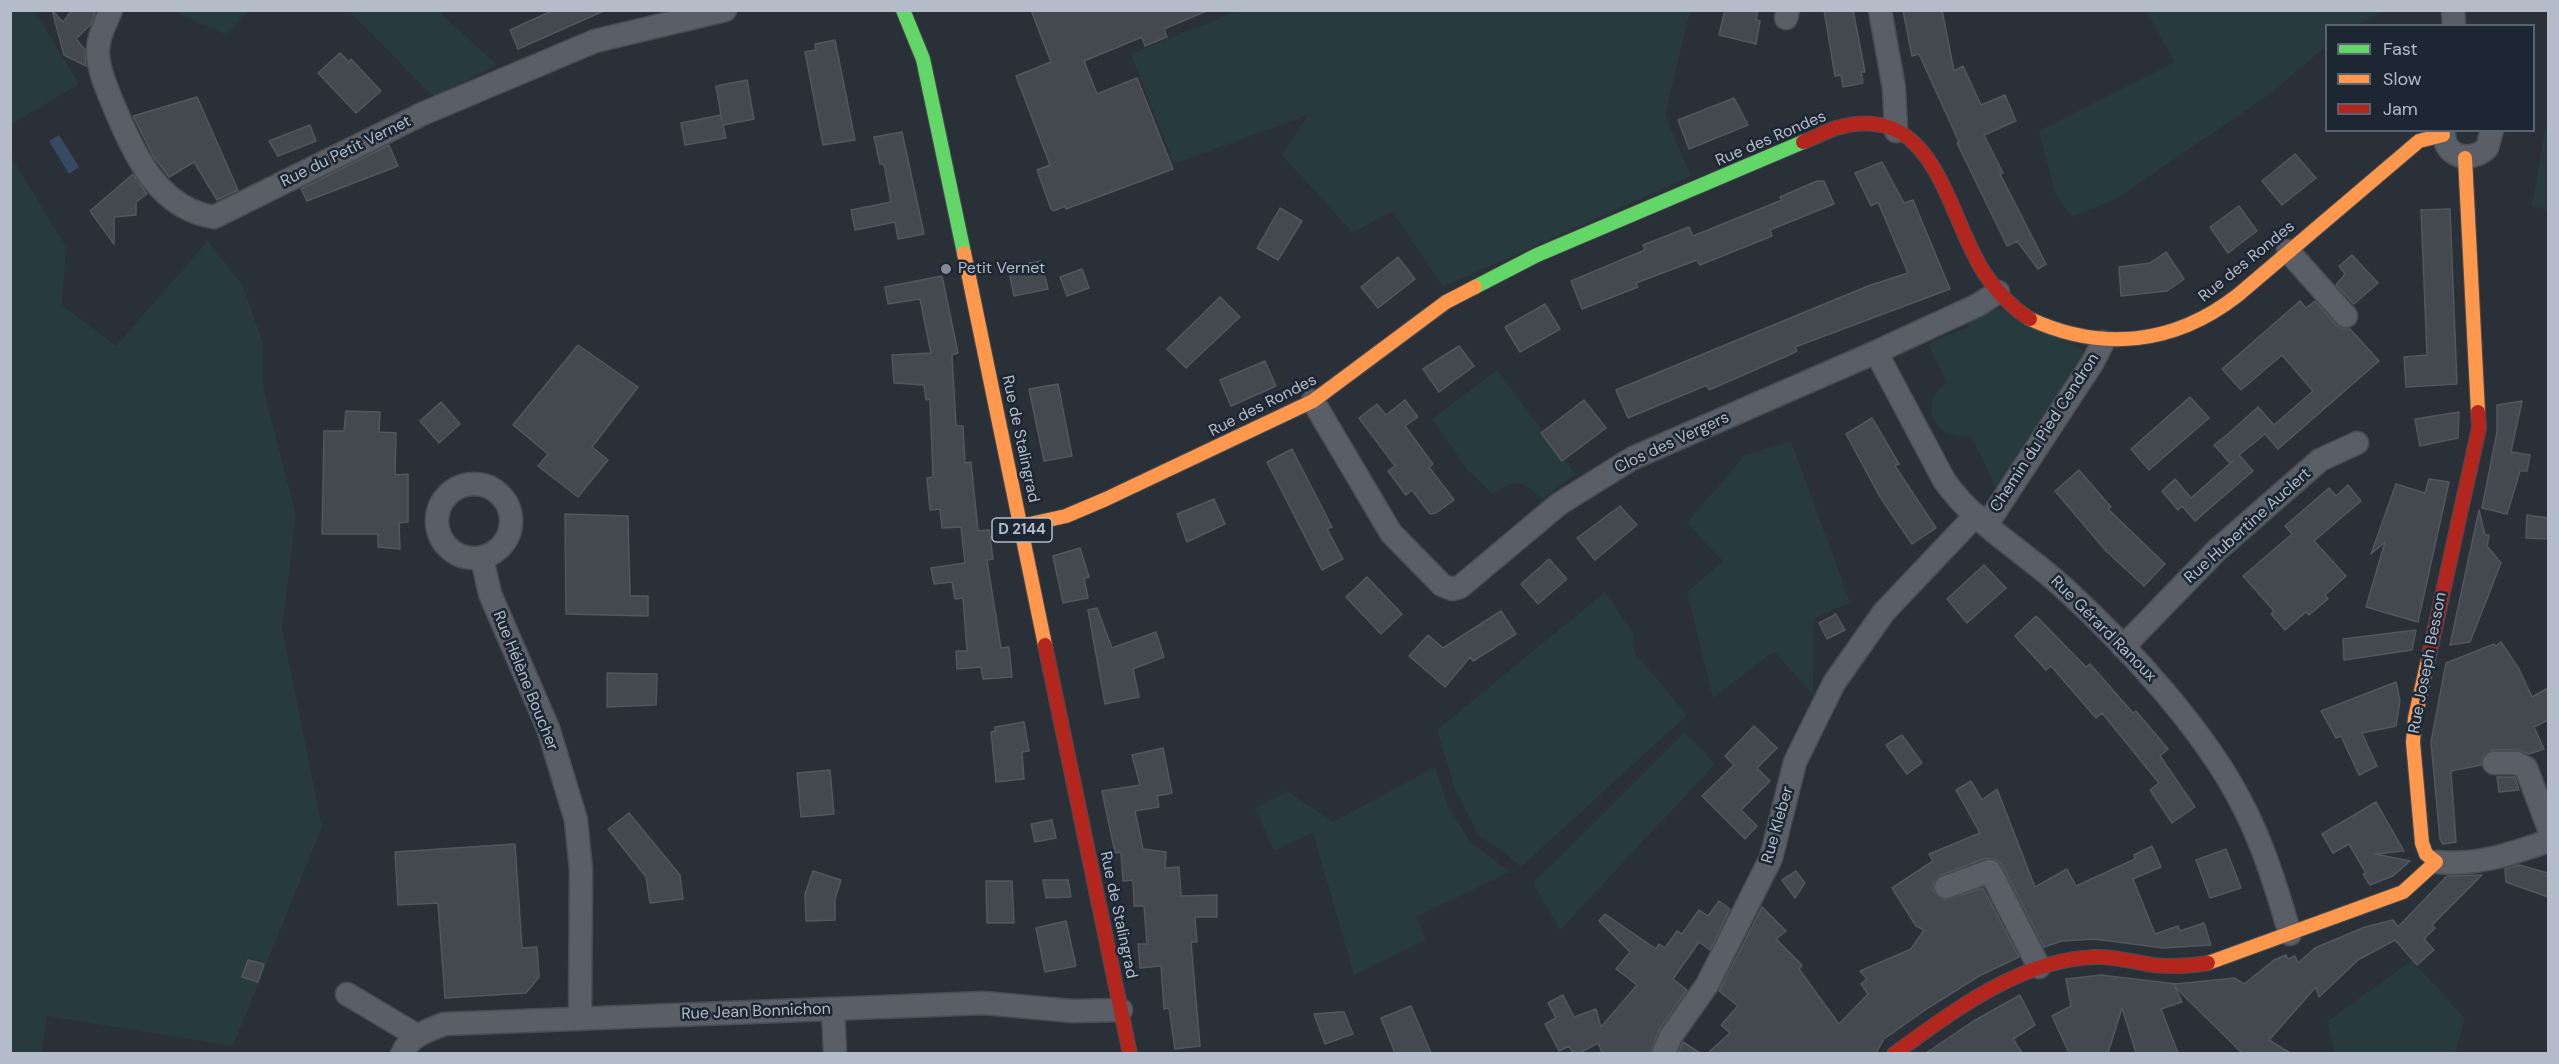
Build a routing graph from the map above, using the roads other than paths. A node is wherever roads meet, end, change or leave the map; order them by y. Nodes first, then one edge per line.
1 (111, 10) edge
2 (725, 10) edge
3 (1880, 10) edge
4 (905, 12) edge
5 (1896, 131) junction
6 (2491, 132) edge
7 (2444, 133) edge
8 (2465, 158) junction
9 (2288, 251) junction
10 (1998, 292) junction
11 (2346, 316) dead end
12 (2103, 342) junction
13 (1876, 352) junction
14 (1313, 401) junction
15 (2357, 443) dead end
16 (1981, 520) junction
17 (1021, 526) junction
18 (482, 558) dead end
19 (1894, 600) joint
20 (2123, 647) junction
21 (2494, 763) dead end
22 (2548, 826) edge
23 (2548, 841) edge
24 (2436, 862) junction
25 (1946, 887) dead end
26 (2290, 934) junction
27 (2039, 967) junction
28 (347, 994) dead end
29 (833, 1009) junction
30 (1121, 1010) junction
31 (580, 1019) junction
32 (416, 1035) junction
33 (402, 1053) edge
34 (835, 1053) edge
35 (1130, 1053) edge
36 (1663, 1053) edge
37 (1894, 1053) edge

1 - 2 street, Rue du Petit Vernet
3 - 5 street
4 - 17 street, Rue de Stalingrad / D 2144
5 - 10 street, Rue des Rondes
5 - 14 street, Rue des Rondes
6 - 8 street
7 - 8 street
7 - 9 street, Rue des Rondes
8 - 24 street, Rue Joseph Besson
9 - 11 street
9 - 12 street, Rue des Rondes
10 - 12 street, Rue des Rondes
10 - 13 street, Clos des Vergers
12 - 16 street, Chemin du Pied Cendron
13 - 14 street, Clos des Vergers
13 - 16 street, Rue Gérard Ranoux
14 - 17 street, Rue des Rondes
15 - 20 street, Rue Hubertine Auclert
16 - 19 street, Chemin du Pied Cendron
16 - 20 street, Rue Gérard Ranoux
17 - 30 street, Rue de Stalingrad / D 2144
18 - 31 street, Rue Hélène Boucher
19 - 36 street, Rue Kleber
20 - 26 street, Rue Gérard Ranoux
21 - 22 street
23 - 24 street
24 - 26 street
25 - 27 street
26 - 27 street
27 - 37 street
28 - 32 street
29 - 30 street, Rue Jean Bonnichon
29 - 31 street, Rue Jean Bonnichon
29 - 34 street
30 - 35 street, Rue de Stalingrad / D 2144
31 - 32 street, Rue Jean Bonnichon
32 - 33 street

